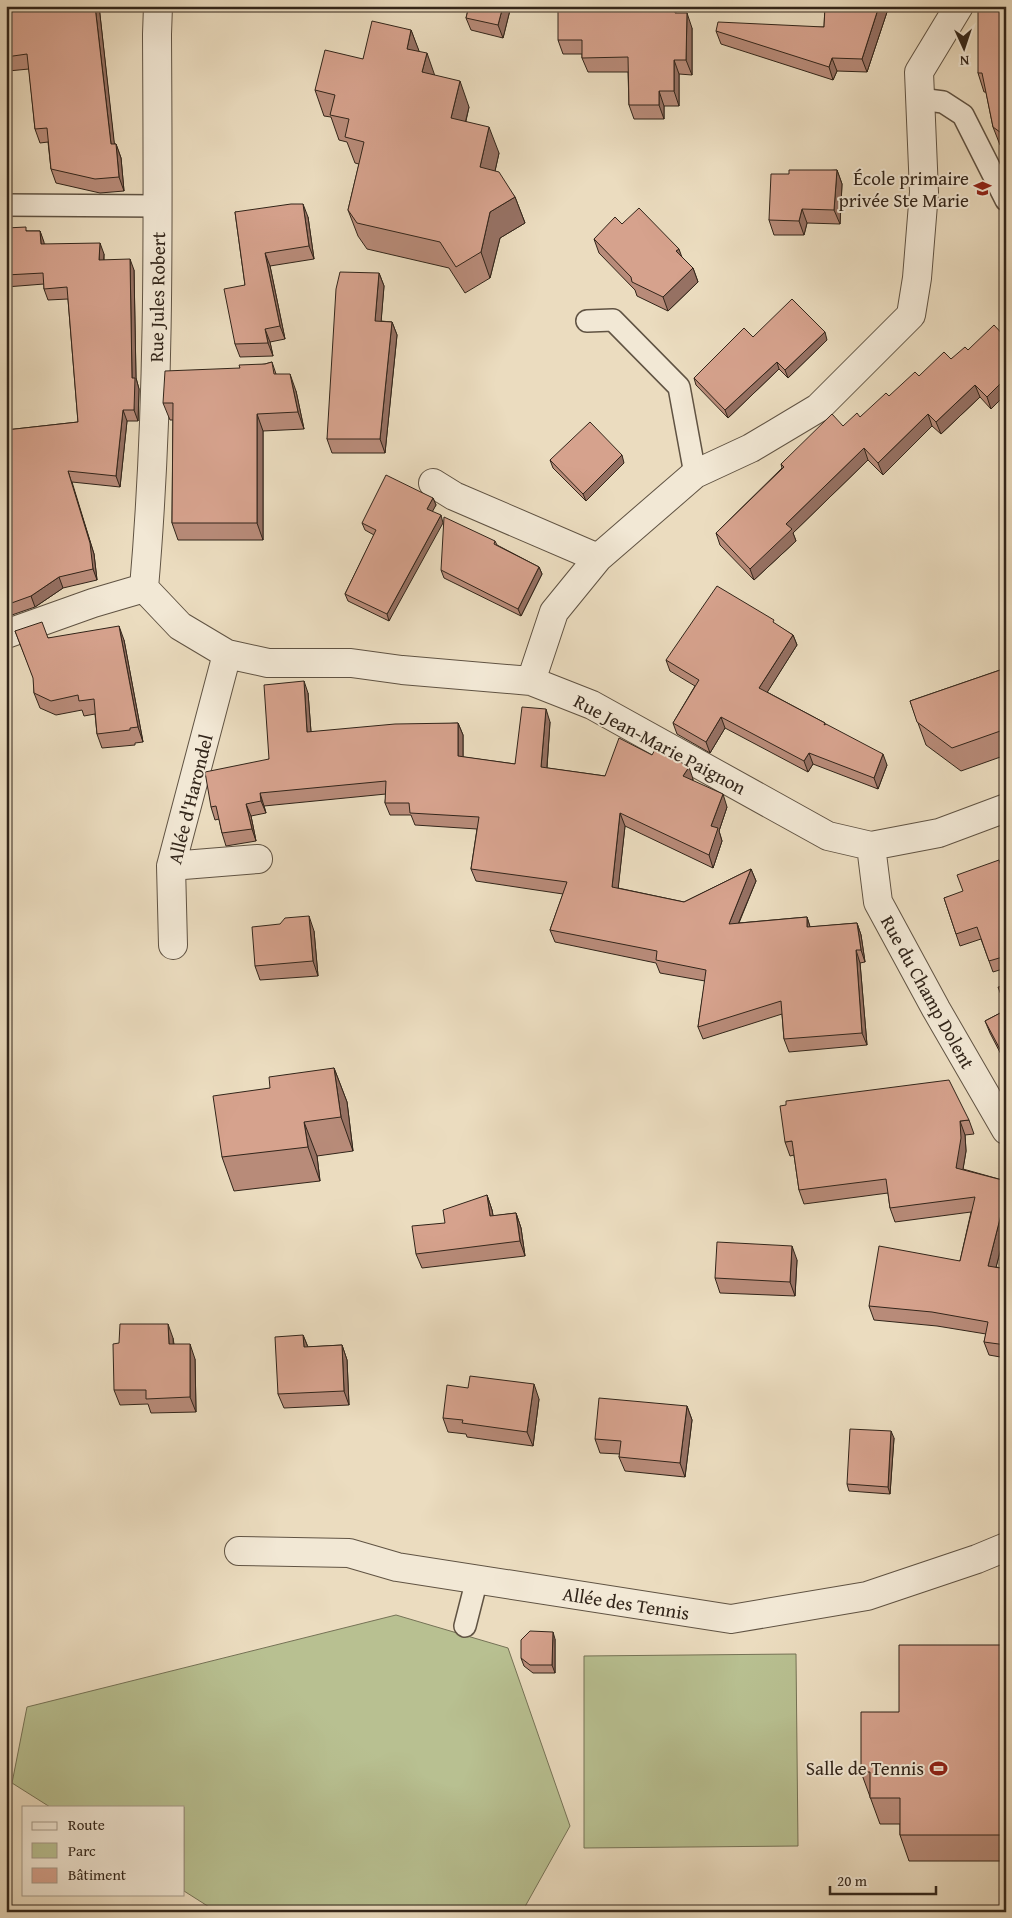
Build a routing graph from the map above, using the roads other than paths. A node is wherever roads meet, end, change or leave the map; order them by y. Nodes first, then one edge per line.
1 (158, 6) edge
2 (959, 6) edge
3 (920, 99) junction
4 (1006, 200) edge
5 (6, 205) edge
6 (158, 206) junction
7 (587, 321) dead end
8 (695, 474) junction
9 (433, 483) dead end
10 (598, 558) junction
11 (144, 588) junction
12 (6, 634) edge
13 (227, 654) junction
14 (531, 681) junction
15 (1006, 808) edge
16 (871, 846) junction
17 (258, 859) dead end
18 (171, 866) junction
19 (173, 946) dead end
20 (1006, 1130) edge
21 (1006, 1547) edge
22 (239, 1551) dead end
23 (477, 1580) junction
24 (465, 1626) dead end

1 - 6 street, Rue Jules Robert
2 - 3 street
3 - 4 lane
3 - 8 street
5 - 6 lane
6 - 11 street, Rue Jules Robert
7 - 8 lane
8 - 10 street
9 - 10 street
10 - 14 street
11 - 12 street
11 - 13 street, Rue Jean-Marie Paignon
13 - 14 street, Rue Jean-Marie Paignon
13 - 18 street, Allée d'Harondel
14 - 16 street, Rue Jean-Marie Paignon
15 - 16 street, Rue Jean-Marie Paignon
16 - 20 street, Rue du Champ Dolent
17 - 18 street
18 - 19 street, Allée d'Harondel
21 - 23 street, Allée des Tennis
22 - 23 street, Allée des Tennis
23 - 24 lane

